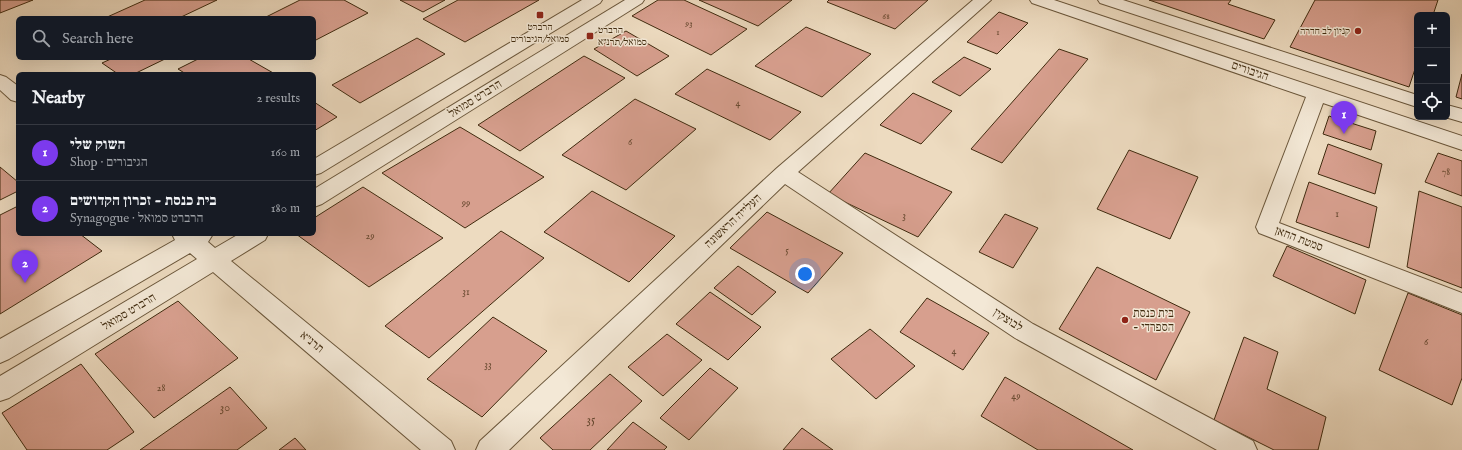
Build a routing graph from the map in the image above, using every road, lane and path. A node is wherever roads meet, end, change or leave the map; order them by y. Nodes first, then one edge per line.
1 (594, 0) edge
2 (636, 0) edge
3 (983, 0) edge
4 (1038, 0) edge
5 (1106, 0) edge
6 (0, 81) edge
7 (16, 94) edge
8 (1317, 94) junction
9 (1414, 101) edge
10 (1450, 112) edge
11 (1462, 116) edge
12 (1462, 143) edge
13 (316, 167) edge
14 (784, 173) junction
15 (316, 198) edge
16 (192, 236) edge
17 (254, 236) edge
18 (214, 261) junction
19 (1462, 303) edge
20 (0, 352) edge
21 (0, 390) edge
22 (441, 450) edge
23 (490, 450) edge
24 (1243, 450) edge

1 - 13 street, הרברט סמואל
2 - 15 street, הרברט סמואל
3 - 14 street, העלייה הראשונה
4 - 8 street, הגיבורים
5 - 9 street, הגיבורים
6 - 7 street
8 - 12 street, הגיבורים
8 - 19 street, סמטת החאן
10 - 11 street
14 - 23 street, העלייה הראשונה
14 - 24 street, לבוצקין
16 - 18 street, תרנ״א
16 - 20 street
17 - 18 street, הרברט סמואל
18 - 21 street, הרברט סמואל
18 - 22 street, תרנ״א

